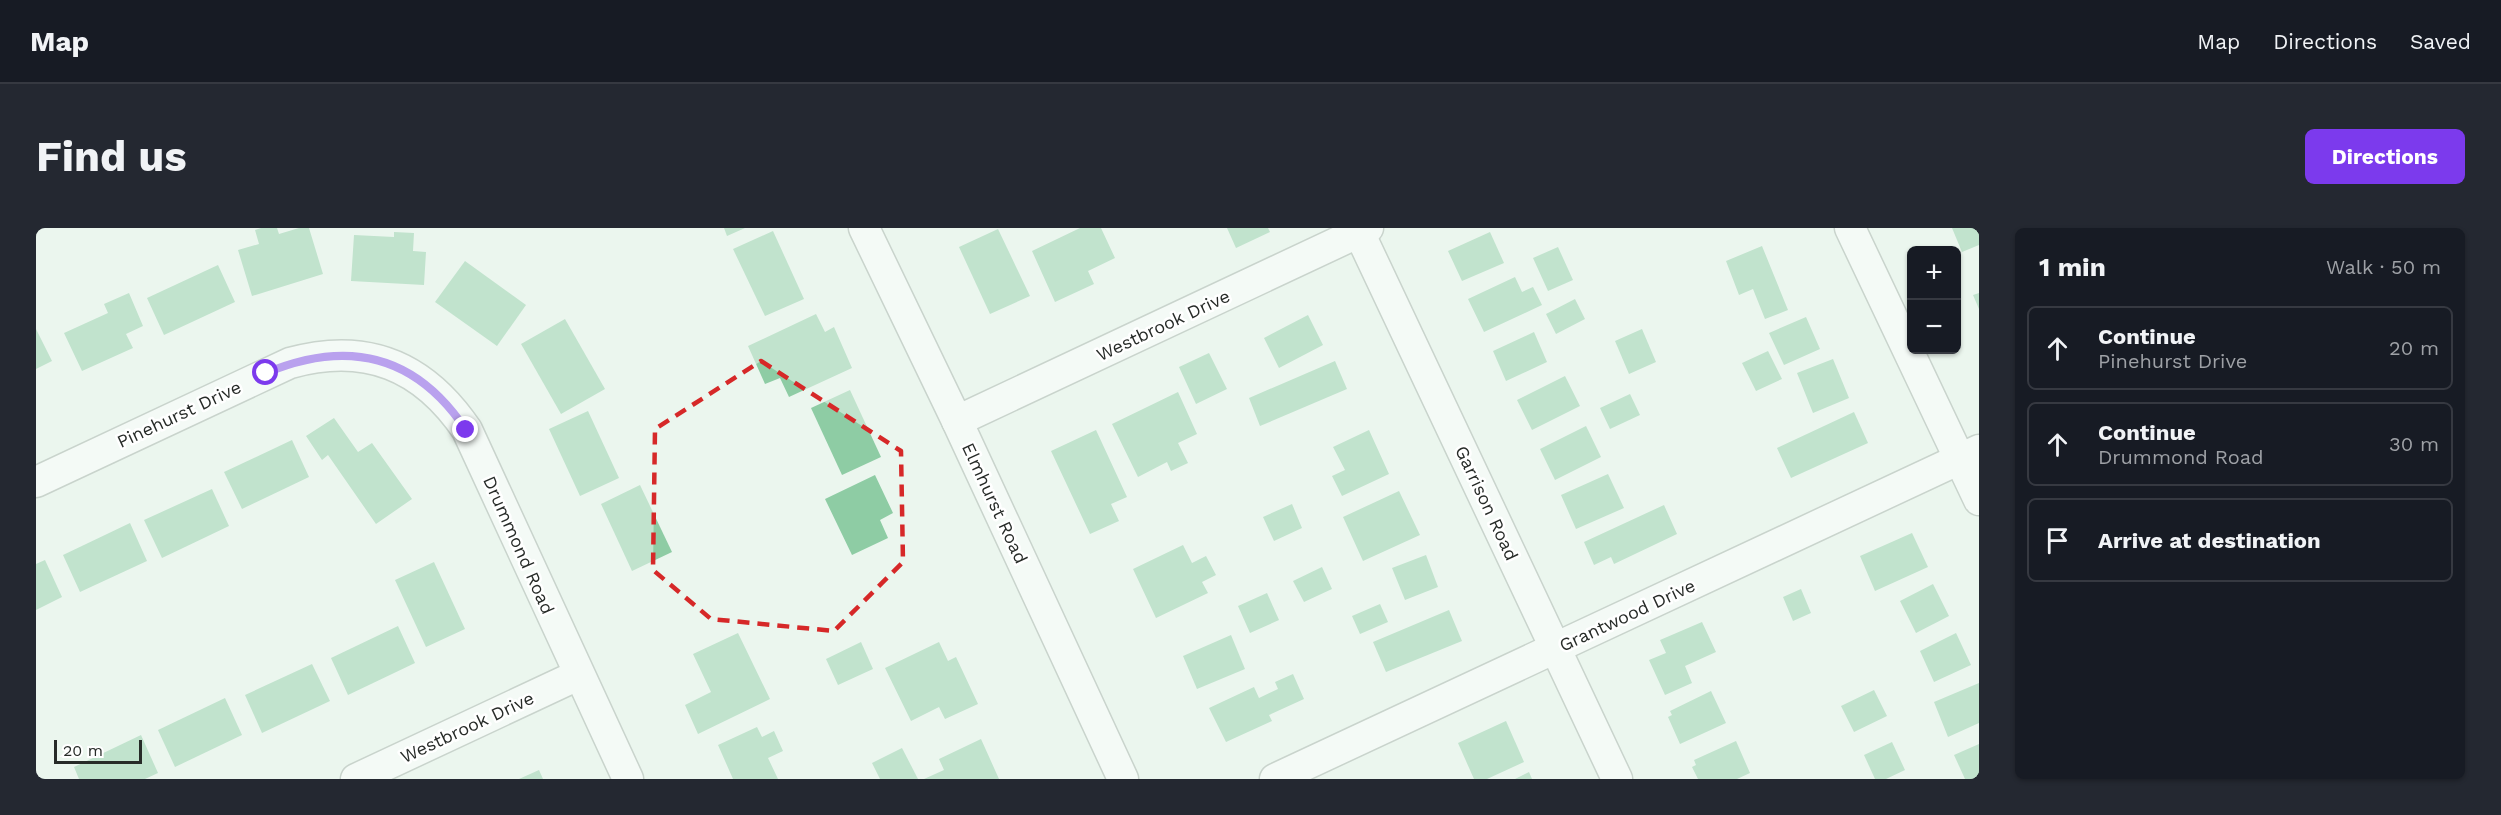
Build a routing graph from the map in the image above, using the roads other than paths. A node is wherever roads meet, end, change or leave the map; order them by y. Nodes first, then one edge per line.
1 (864, 228) edge
2 (1850, 228) edge
3 (1361, 229) edge
4 (362, 357) joint
5 (957, 422) junction
6 (1969, 455) edge
7 (36, 482) edge
8 (1979, 500) edge
9 (1556, 648) junction
10 (578, 675) junction
11 (356, 779) edge
12 (628, 779) edge
13 (1123, 779) edge
14 (1275, 779) edge
15 (1617, 779) edge

1 - 5 street, Elmhurst Road
2 - 6 street
3 - 5 street, Westbrook Drive
3 - 9 street, Garrison Road
4 - 7 street, Pinehurst Drive
4 - 10 street, Drummond Road
5 - 13 street, Elmhurst Road
6 - 8 street
6 - 9 street, Grantwood Drive
9 - 14 street, Grantwood Drive
9 - 15 street, Garrison Road
10 - 11 street, Westbrook Drive
10 - 12 street, Drummond Road

